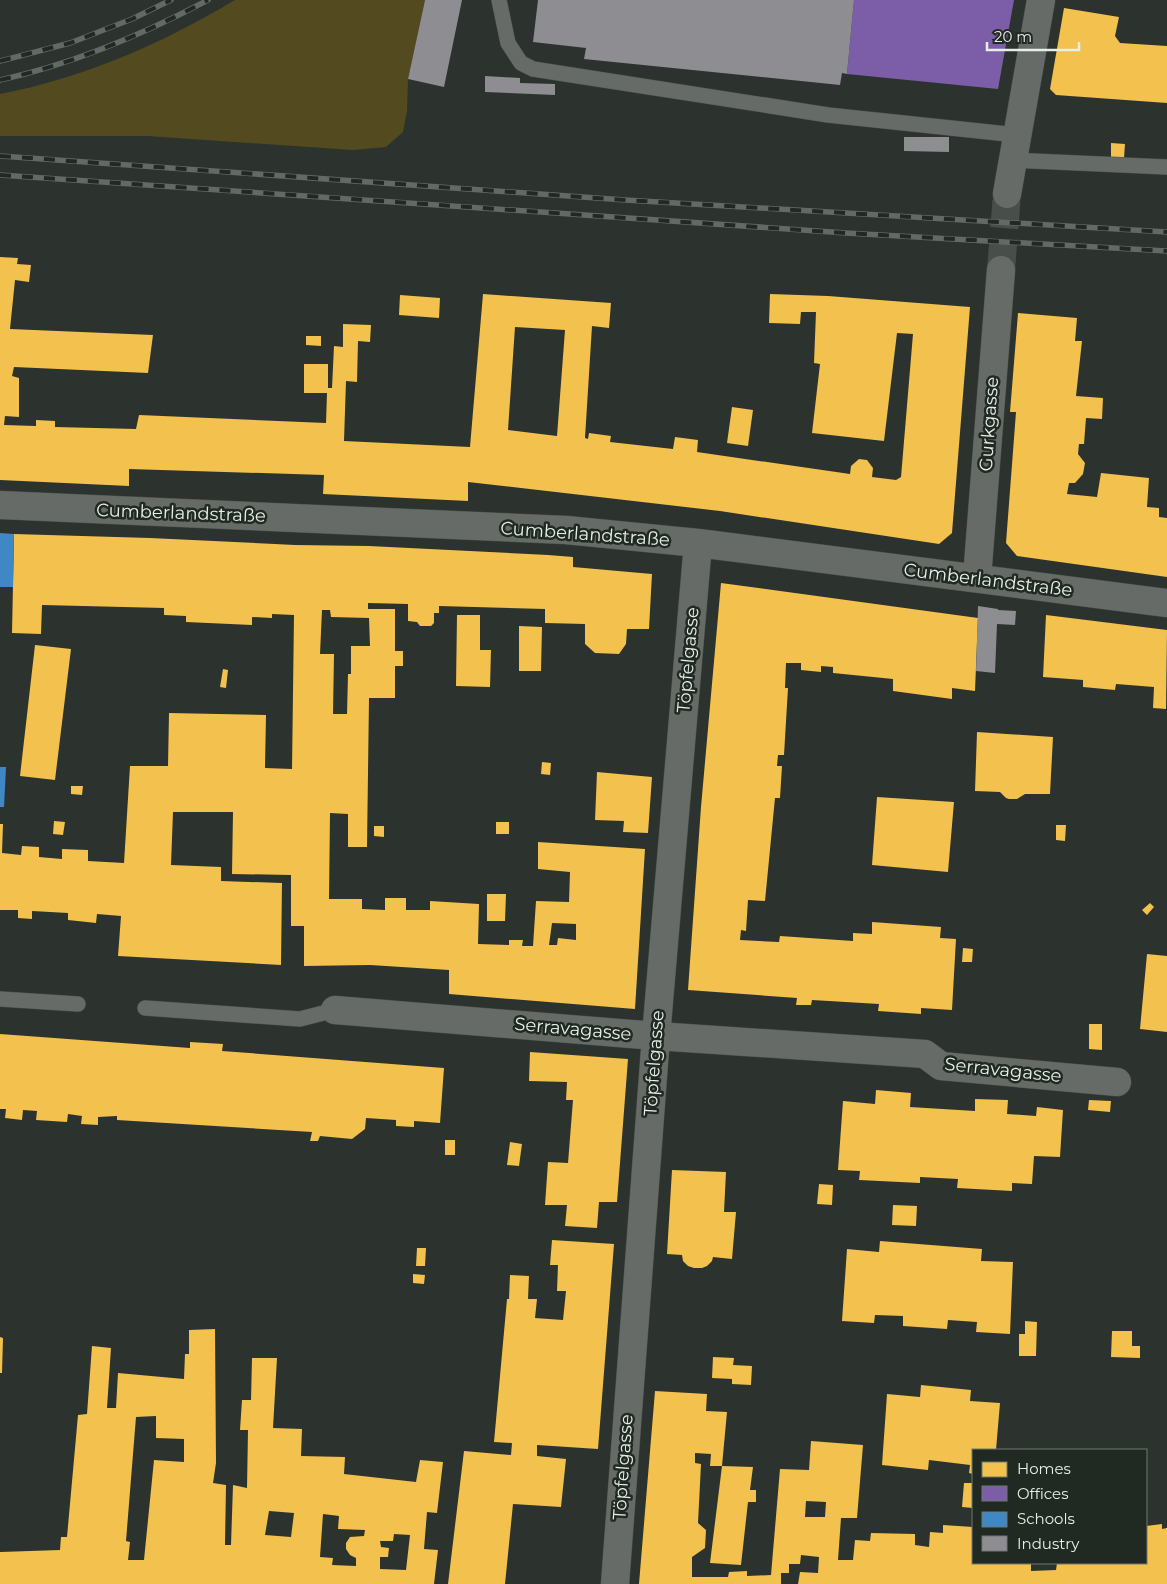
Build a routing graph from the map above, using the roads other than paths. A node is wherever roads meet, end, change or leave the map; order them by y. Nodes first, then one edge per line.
1 (499, 0) edge
2 (1040, 0) edge
3 (1015, 148) junction
4 (1167, 167) edge
5 (1008, 194) tunnel mouth
6 (1001, 270) tunnel mouth
7 (0, 505) edge
8 (698, 543) junction
9 (977, 578) junction
10 (1167, 603) edge
11 (0, 999) edge
12 (78, 1004) dead end
13 (145, 1008) dead end
14 (335, 1010) joint
15 (656, 1036) junction
16 (1117, 1082) dead end
17 (615, 1584) edge

1 - 3 lane
2 - 3 street
3 - 4 lane
3 - 5 street
6 - 9 street, Gurkgasse
7 - 8 street, Cumberlandstraße
8 - 9 street, Cumberlandstraße
8 - 15 street, Töpfelgasse
9 - 10 street, Cumberlandstraße
11 - 12 lane
13 - 14 lane, Serravagasse
14 - 15 street, Serravagasse
15 - 16 street, Serravagasse
15 - 17 street, Töpfelgasse

